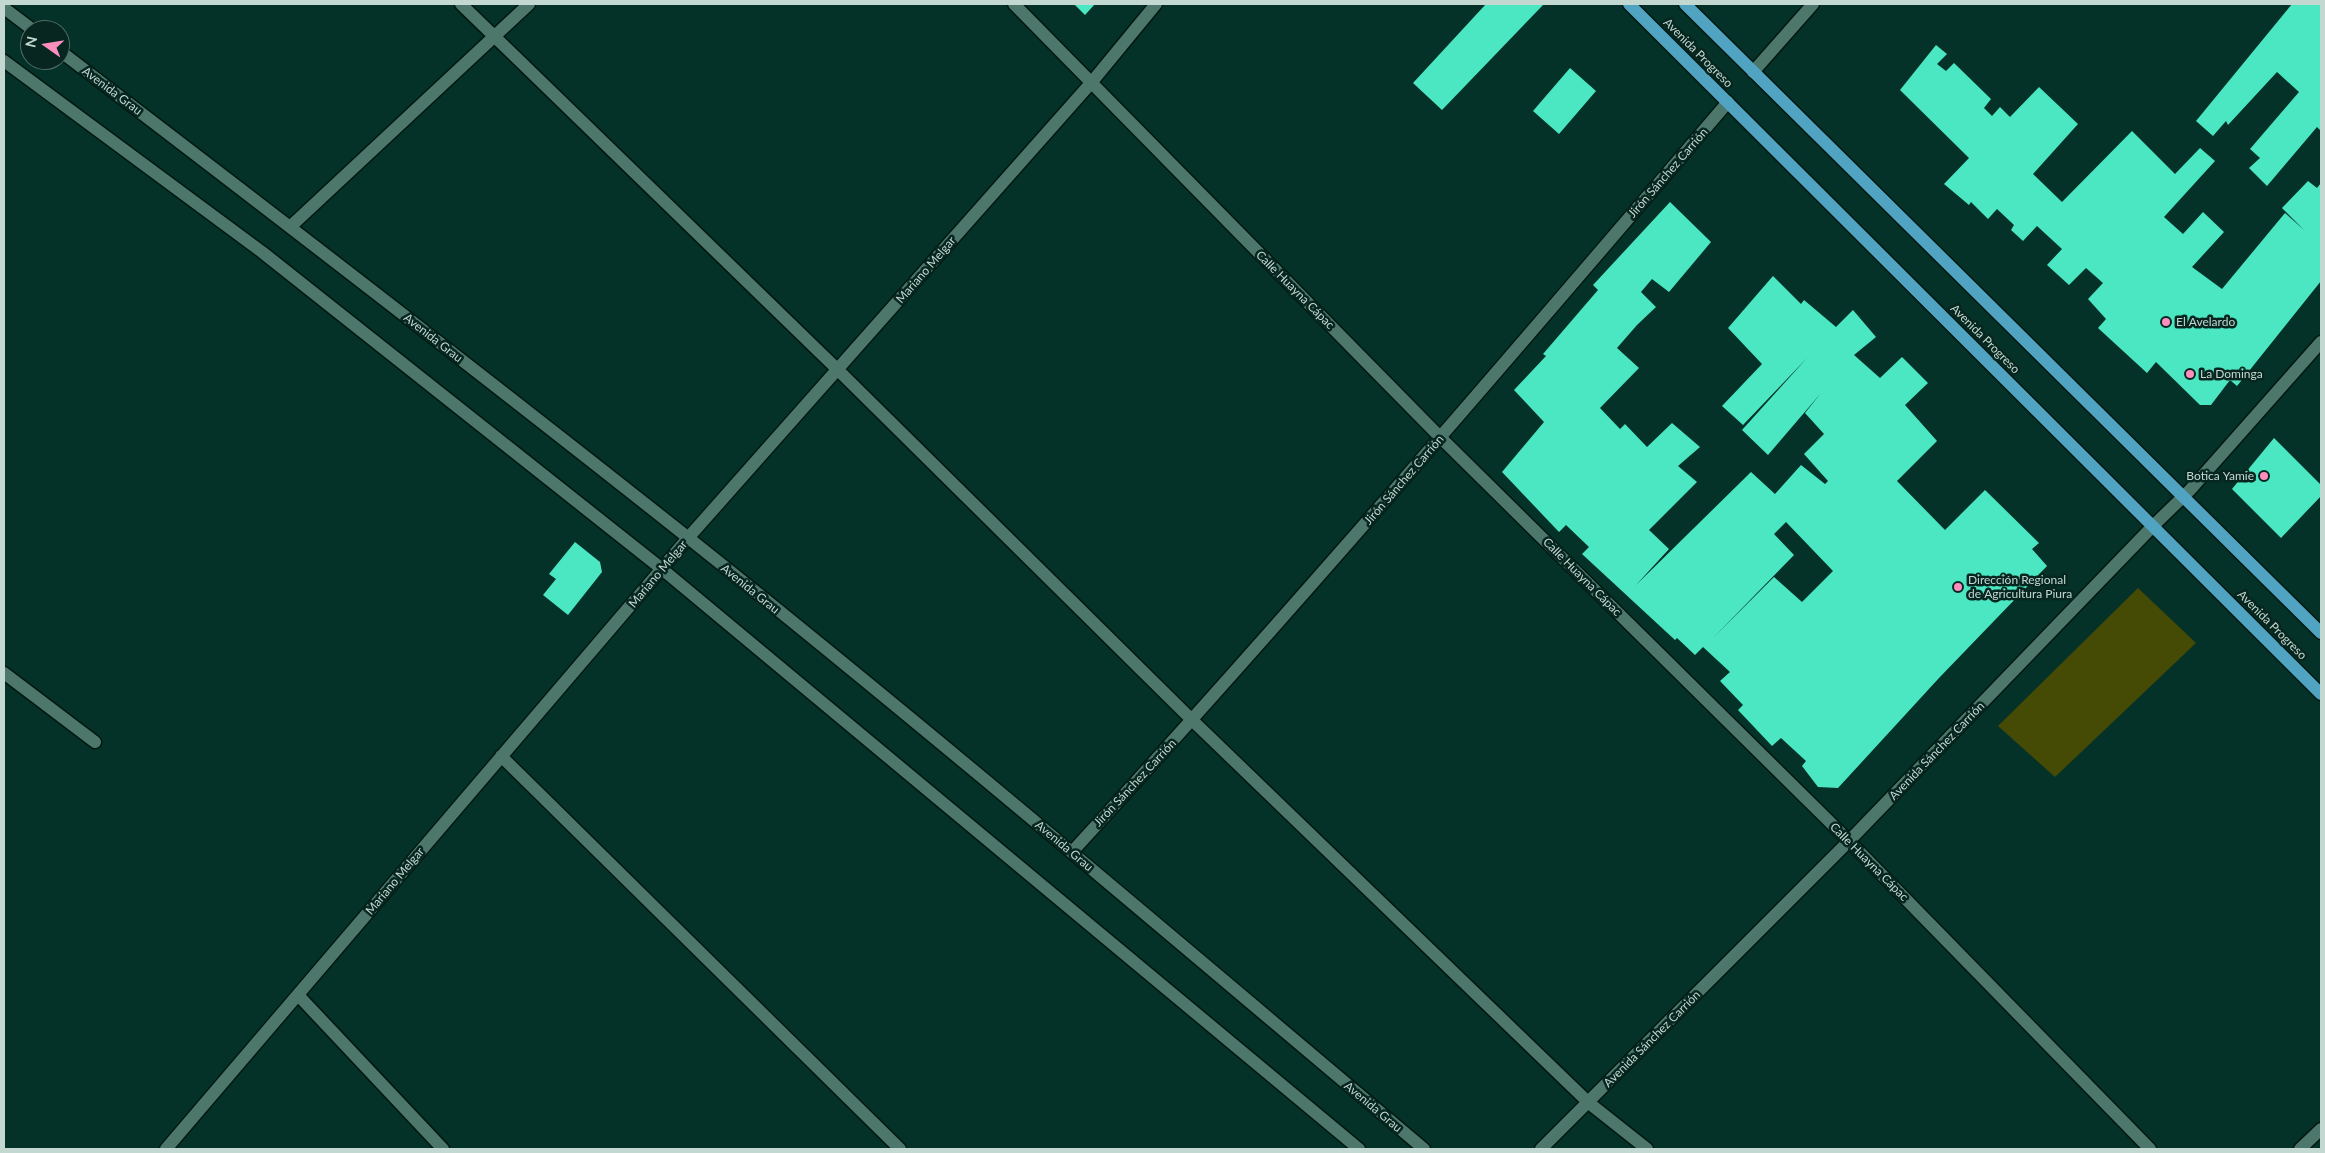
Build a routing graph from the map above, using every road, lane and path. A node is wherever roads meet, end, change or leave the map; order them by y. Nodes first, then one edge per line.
1 (461, 4) edge
2 (529, 4) edge
3 (1014, 4) edge
4 (1156, 4) edge
5 (1629, 4) edge
6 (1685, 4) edge
7 (1813, 4) edge
8 (4, 8) edge
9 (20, 20) edge
10 (494, 36) junction
11 (70, 59) edge
12 (4, 61) edge
13 (1753, 72) junction
14 (1091, 83) junction
15 (1728, 102) junction
16 (290, 227) junction
17 (2321, 342) edge
18 (838, 370) junction
19 (1441, 438) junction
20 (2184, 497) junction
21 (2153, 526) junction
22 (688, 538) junction
23 (662, 569) junction
24 (2321, 633) edge
25 (4, 674) edge
26 (2321, 694) edge
27 (1192, 720) junction
28 (95, 742) dead end
29 (501, 756) junction
30 (1849, 841) junction
31 (1072, 852) junction
32 (298, 995) junction
33 (1589, 1103) junction
34 (2321, 1129) edge
35 (166, 1149) edge
36 (444, 1149) edge
37 (900, 1149) edge
38 (1359, 1149) edge
39 (1424, 1149) edge
40 (1541, 1149) edge
41 (1647, 1149) edge
42 (2150, 1149) edge
43 (2300, 1149) edge

1 - 10 street
2 - 10 street
3 - 14 street, Calle Huayna Cápac
4 - 14 street, Mariano Melgar
5 - 15 main road, Avenida Progreso
6 - 13 main road, Avenida Progreso
7 - 13 street
8 - 9 street
10 - 16 street
10 - 18 street
11 - 16 street, Avenida Grau
12 - 23 street
13 - 20 main road, Avenida Progreso
14 - 18 street, Mariano Melgar
14 - 19 street, Calle Huayna Cápac
15 - 19 street, Jirón Sánchez Carrión
15 - 21 main road, Avenida Progreso
16 - 22 street, Avenida Grau
17 - 20 street, Avenida Sánchez Carrión
18 - 22 street, Mariano Melgar
18 - 27 street
19 - 27 street, Jirón Sánchez Carrión
19 - 30 street, Calle Huayna Cápac
20 - 21 street, Avenida Sánchez Carrión
20 - 24 main road, Avenida Progreso
21 - 26 main road, Avenida Progreso
21 - 30 street, Avenida Sánchez Carrión
22 - 23 street, Mariano Melgar
22 - 31 street, Avenida Grau
23 - 29 street, Mariano Melgar
23 - 38 street
25 - 28 street
27 - 31 street, Jirón Sánchez Carrión
27 - 33 street
29 - 32 street, Mariano Melgar
29 - 37 street
30 - 33 street, Avenida Sánchez Carrión
30 - 42 street, Calle Huayna Cápac
31 - 39 street, Avenida Grau
32 - 35 street, Mariano Melgar
32 - 36 street
33 - 40 street, Avenida Sánchez Carrión
33 - 41 street
34 - 43 street

